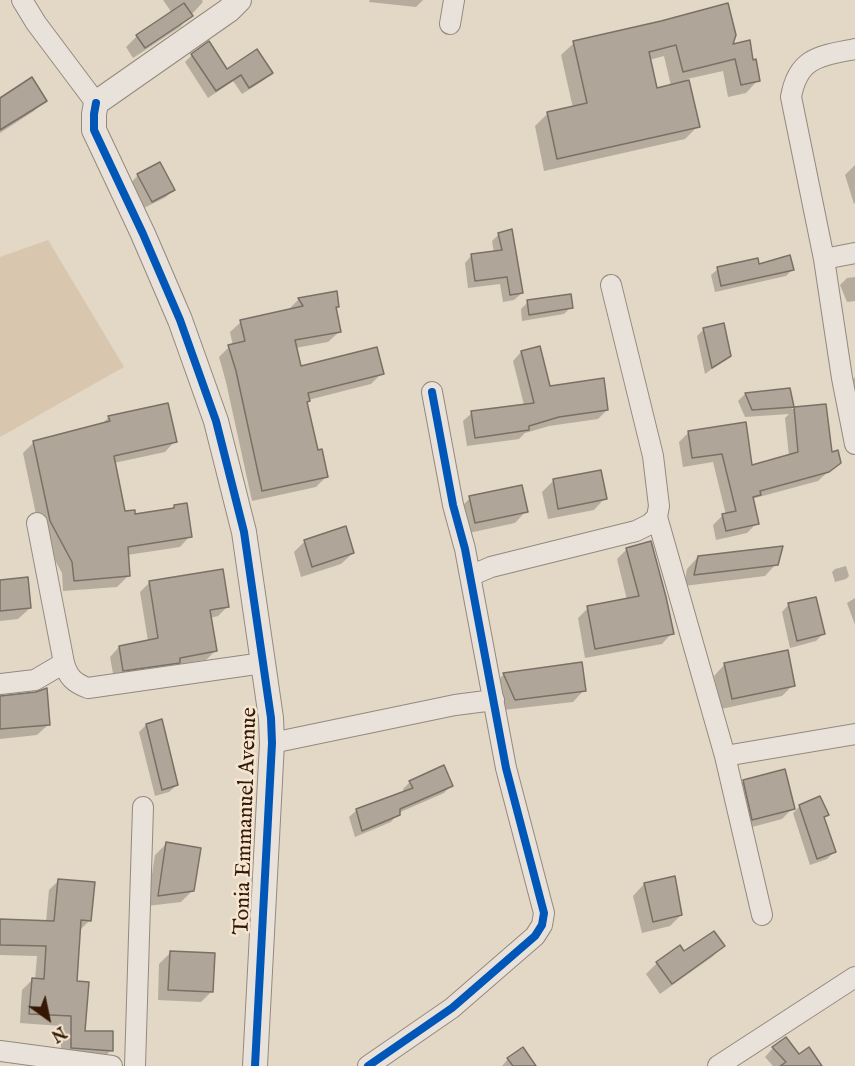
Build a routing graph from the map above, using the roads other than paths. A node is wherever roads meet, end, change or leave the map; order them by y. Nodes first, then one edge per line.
1 (22, 0) edge
2 (238, 0) edge
3 (454, 0) edge
4 (450, 24) dead end
5 (855, 49) edge
6 (96, 103) junction
7 (855, 253) edge
8 (824, 259) junction
9 (611, 285) dead end
10 (432, 392) dead end
11 (855, 444) edge
12 (657, 517) junction
13 (38, 523) dead end
14 (470, 576) junction
15 (64, 663) junction
16 (263, 663) junction
17 (0, 684) edge
18 (494, 700) junction
19 (855, 734) edge
20 (272, 743) junction
21 (725, 756) junction
22 (143, 807) dead end
23 (762, 915) dead end
24 (855, 978) edge
25 (0, 1051) edge
26 (112, 1066) edge
27 (135, 1066) edge
28 (255, 1066) edge
29 (368, 1066) edge
30 (718, 1066) edge

1 - 6 street
2 - 6 street
3 - 4 street
5 - 8 street
6 - 16 street, Tonia Emmanuel Avenue
7 - 8 street
8 - 11 street
9 - 12 street
10 - 14 street
12 - 14 street
12 - 21 street
13 - 15 street
14 - 18 street
15 - 16 street
15 - 17 street
16 - 20 street, Tonia Emmanuel Avenue
18 - 20 street
18 - 29 street
19 - 21 street
20 - 28 street, Tonia Emmanuel Avenue
21 - 23 street
22 - 27 street
24 - 30 street
25 - 26 street

